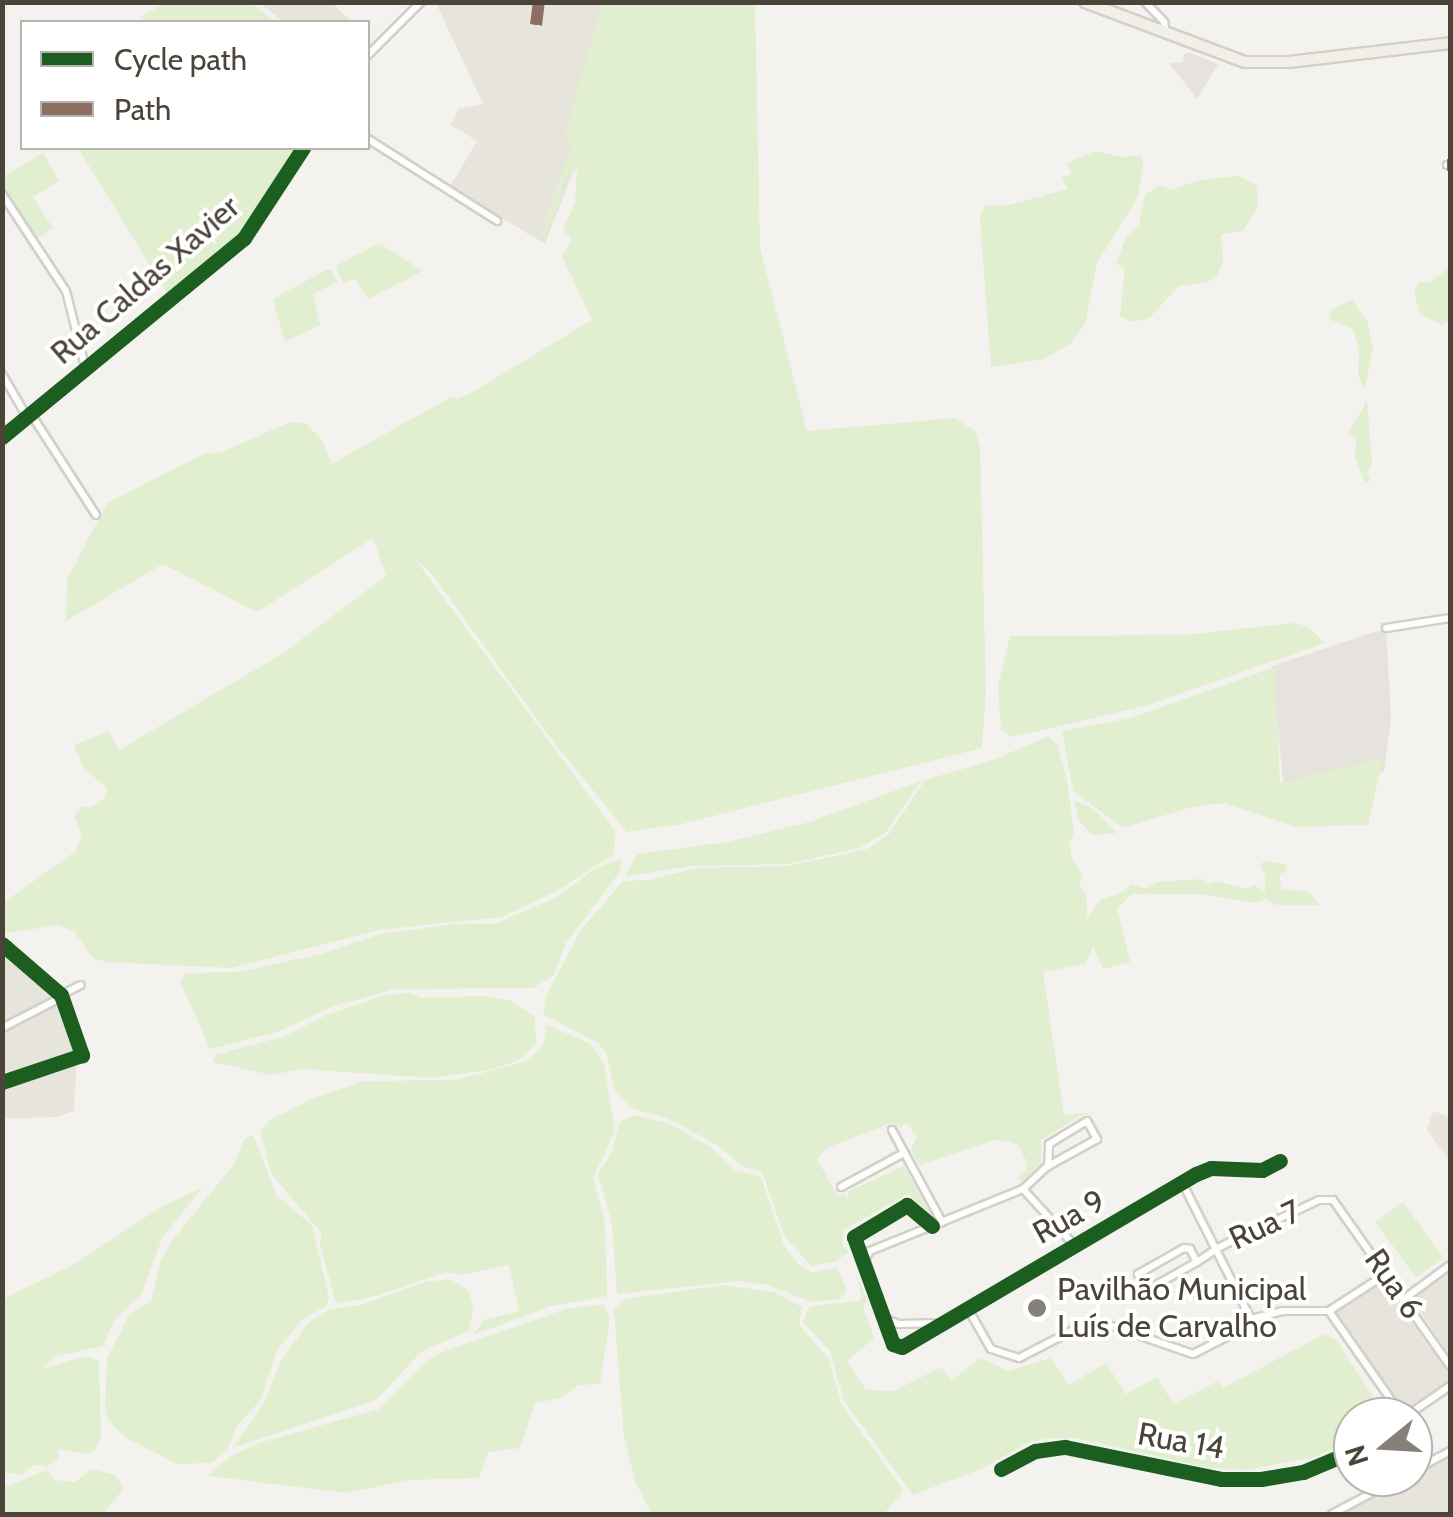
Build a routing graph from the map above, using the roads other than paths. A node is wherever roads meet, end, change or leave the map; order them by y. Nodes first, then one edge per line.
1 (421, 2) edge
2 (1084, 2) edge
3 (1145, 2) edge
4 (1166, 34) junction
5 (1450, 43) edge
6 (370, 52) edge
7 (370, 141) edge
8 (302, 150) edge
9 (2, 194) edge
10 (497, 221) dead end
11 (86, 370) junction
12 (2, 374) edge
13 (29, 416) junction
14 (2, 436) edge
15 (96, 516) dead end
16 (1450, 618) edge
17 (1386, 628) dead end
18 (2, 944) edge
19 (82, 985) dead end
20 (62, 996) junction
21 (2, 1028) edge
22 (2, 1082) edge
23 (892, 1130) dead end
24 (904, 1153) junction
25 (1280, 1161) dead end
26 (1048, 1166) junction
27 (1183, 1184) junction
28 (841, 1187) dead end
29 (1023, 1189) junction
30 (1337, 1203) joint
31 (942, 1222) junction
32 (932, 1226) junction
33 (1074, 1245) junction
34 (1216, 1249) junction
35 (1197, 1262) junction
36 (1450, 1264) edge
37 (861, 1265) junction
38 (1386, 1274) junction
39 (1404, 1299) junction
40 (967, 1307) junction
41 (1329, 1311) junction
42 (882, 1318) junction
43 (1251, 1319) junction
44 (941, 1322) junction
45 (1450, 1366) edge
46 (1390, 1397) edge
47 (1333, 1459) edge
48 (1001, 1469) dead end
49 (1364, 1497) edge
50 (1332, 1514) edge

1 - 6 street
2 - 4 main road
3 - 4 street
4 - 5 main road
7 - 10 street
8 - 11 street, Rua Caldas Xavier
9 - 11 street
11 - 13 street, Rua Caldas Xavier
12 - 13 street
13 - 14 street, Rua Caldas Xavier
13 - 15 street
16 - 17 street
18 - 20 street
19 - 20 street
20 - 21 street
20 - 22 street
23 - 24 street
24 - 28 street
24 - 31 street
25 - 27 street, Rua 9
26 - 26 street
26 - 29 street
27 - 33 street, Rua 9
27 - 34 street
29 - 31 street
29 - 33 street
30 - 34 street, Rua 7
30 - 38 street, Rua 6
31 - 32 street
32 - 37 street
32 - 37 street
33 - 40 street, Rua 9
34 - 35 street, Rua 7
34 - 43 street
35 - 35 street, Rua 7
36 - 39 street
37 - 42 street
38 - 39 street, Rua 6
38 - 41 street
39 - 45 street, Rua 6
40 - 43 street
40 - 44 street, Rua 9
41 - 43 street
41 - 46 street
42 - 44 street
42 - 44 street, Rua 9
47 - 48 street, Rua 14
49 - 50 street

